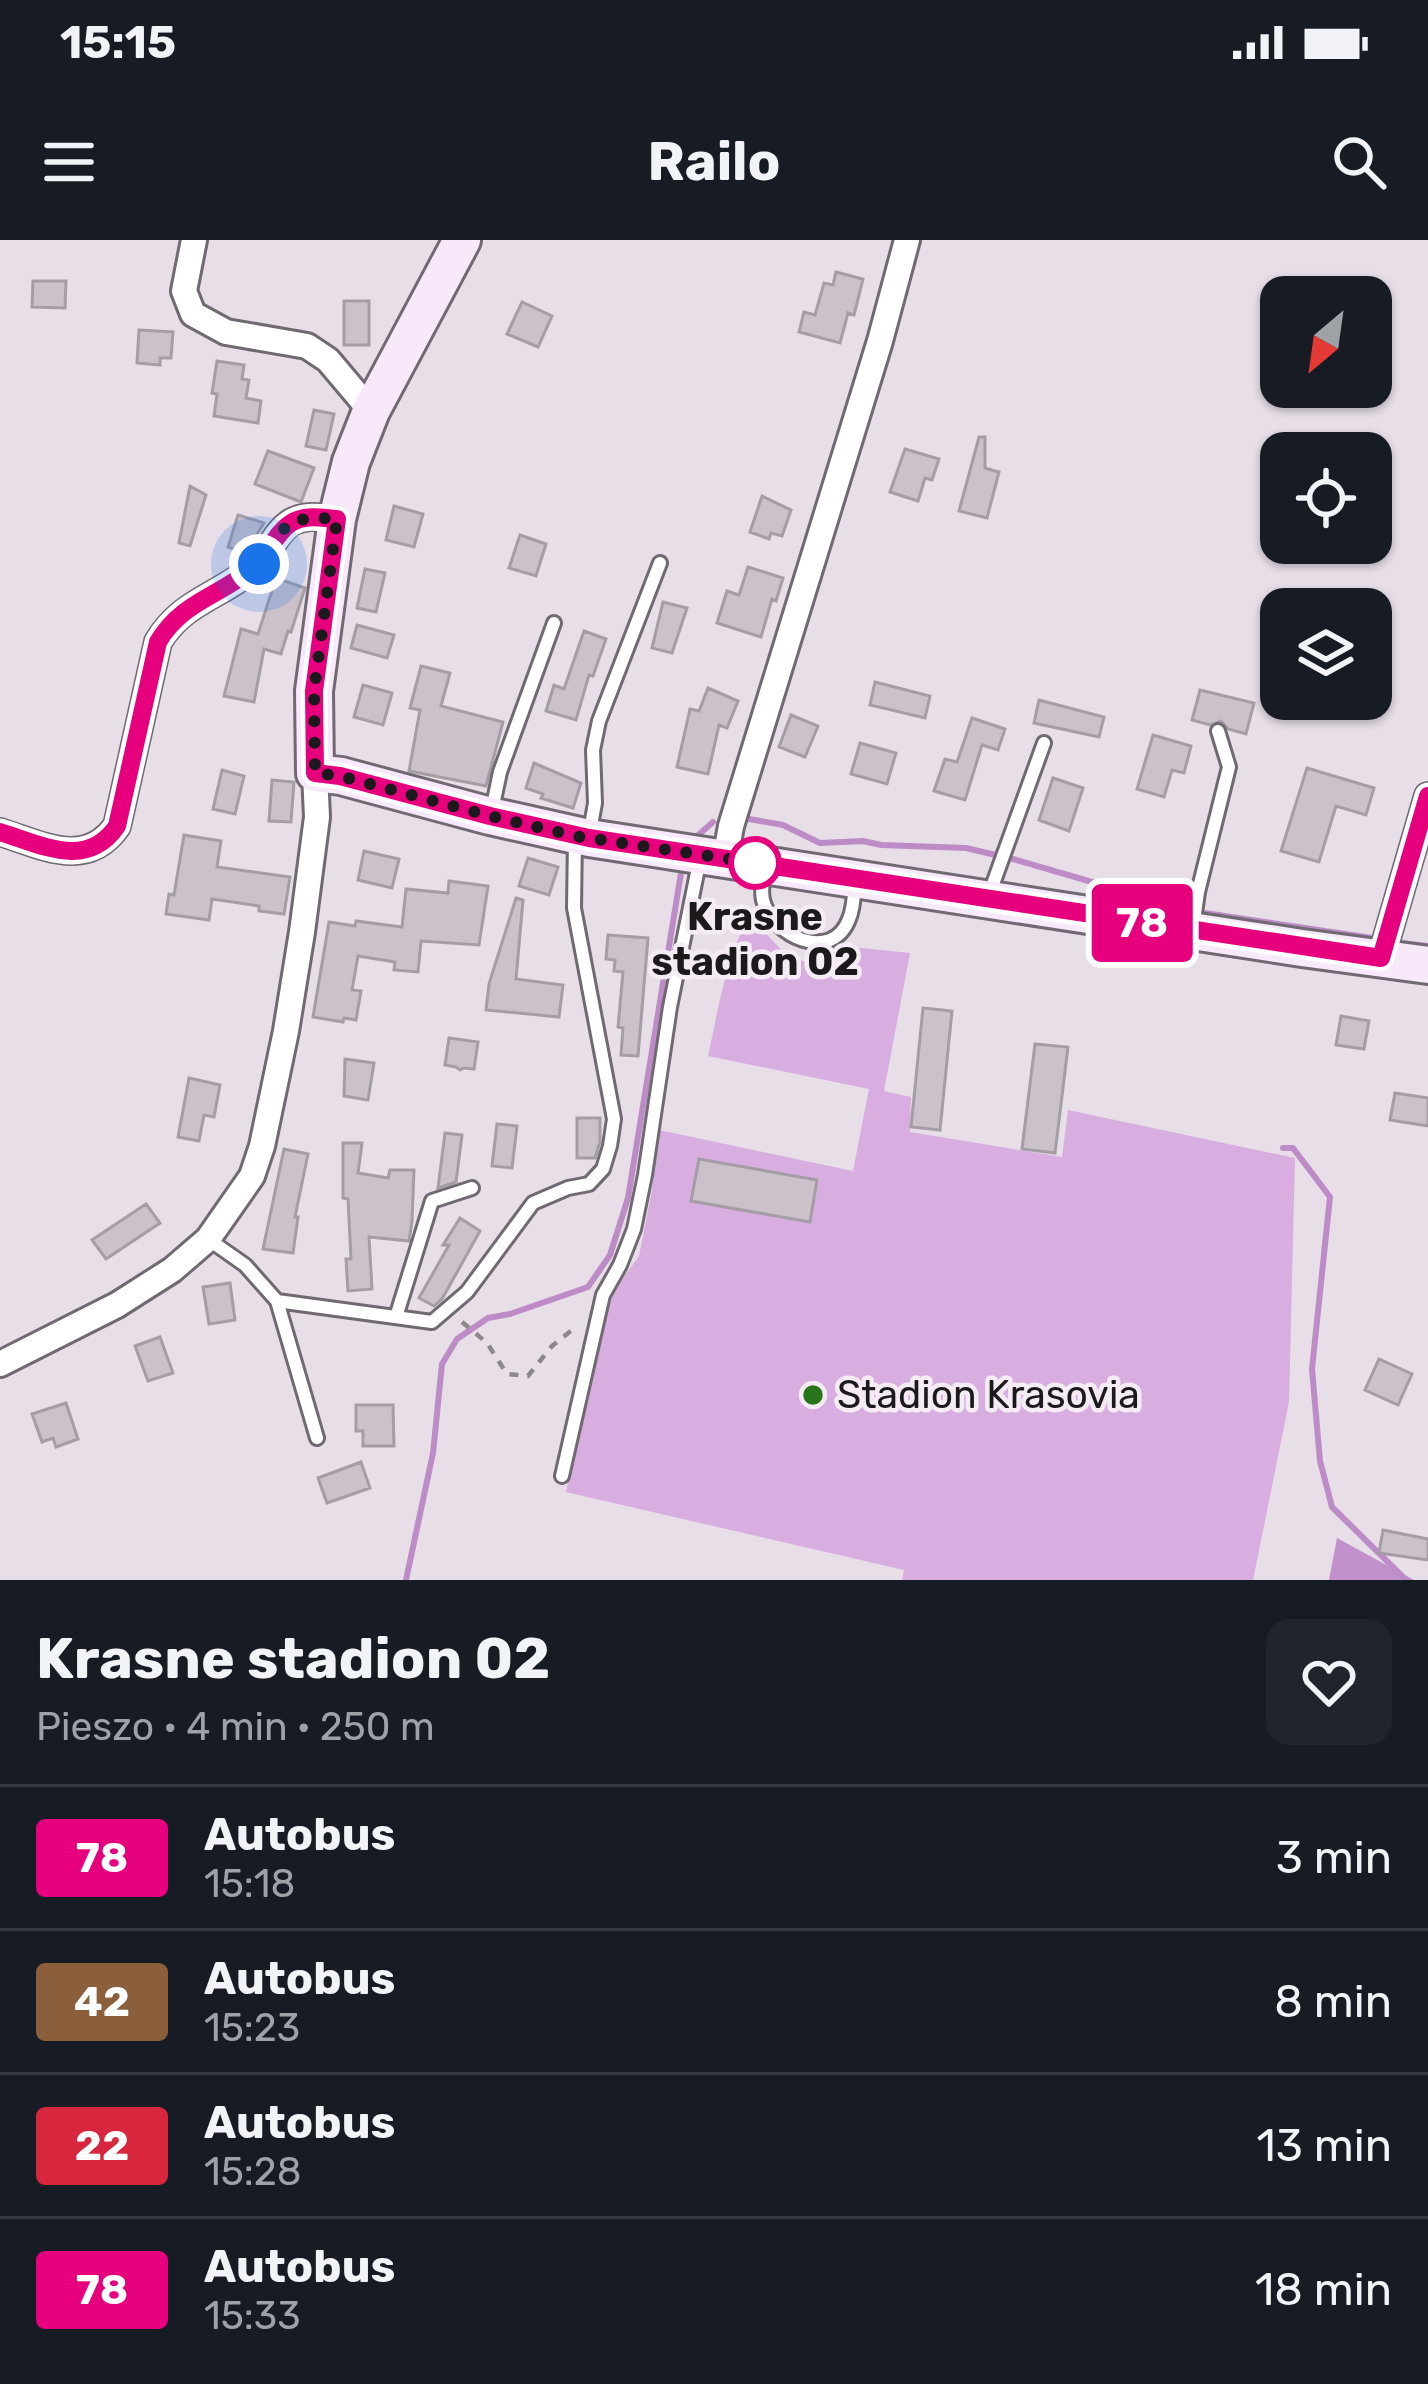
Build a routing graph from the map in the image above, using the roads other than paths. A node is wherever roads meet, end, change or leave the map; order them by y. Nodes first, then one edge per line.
1 (194, 240) edge
2 (462, 240) edge
3 (907, 240) edge
4 (371, 411) junction
5 (337, 519) junction
6 (660, 562) dead end
7 (554, 623) dead end
8 (1218, 731) dead end
9 (1043, 743) dead end
10 (315, 773) junction
11 (1428, 796) edge
12 (490, 816) junction
13 (0, 832) edge
14 (582, 837) junction
15 (713, 858) junction
16 (763, 864) junction
17 (856, 879) junction
18 (988, 898) junction
19 (1193, 931) junction
20 (1381, 958) junction
21 (1428, 964) edge
22 (472, 1188) dead end
23 (208, 1239) junction
24 (277, 1301) junction
25 (396, 1317) junction
26 (0, 1364) edge
27 (317, 1438) dead end
28 (562, 1476) dead end

1 - 4 street
2 - 4 street
3 - 15 street
4 - 5 street
5 - 10 street
5 - 13 street
6 - 14 lane
7 - 12 lane
8 - 19 lane
9 - 18 lane
10 - 12 street
10 - 23 street
11 - 20 street
12 - 14 street
14 - 15 street
14 - 25 lane
15 - 16 street
15 - 28 lane
16 - 17 street
16 - 17 lane
17 - 18 street
18 - 19 street
19 - 20 street
20 - 21 street
22 - 25 lane
23 - 24 lane
23 - 26 street
24 - 25 lane
24 - 27 lane

